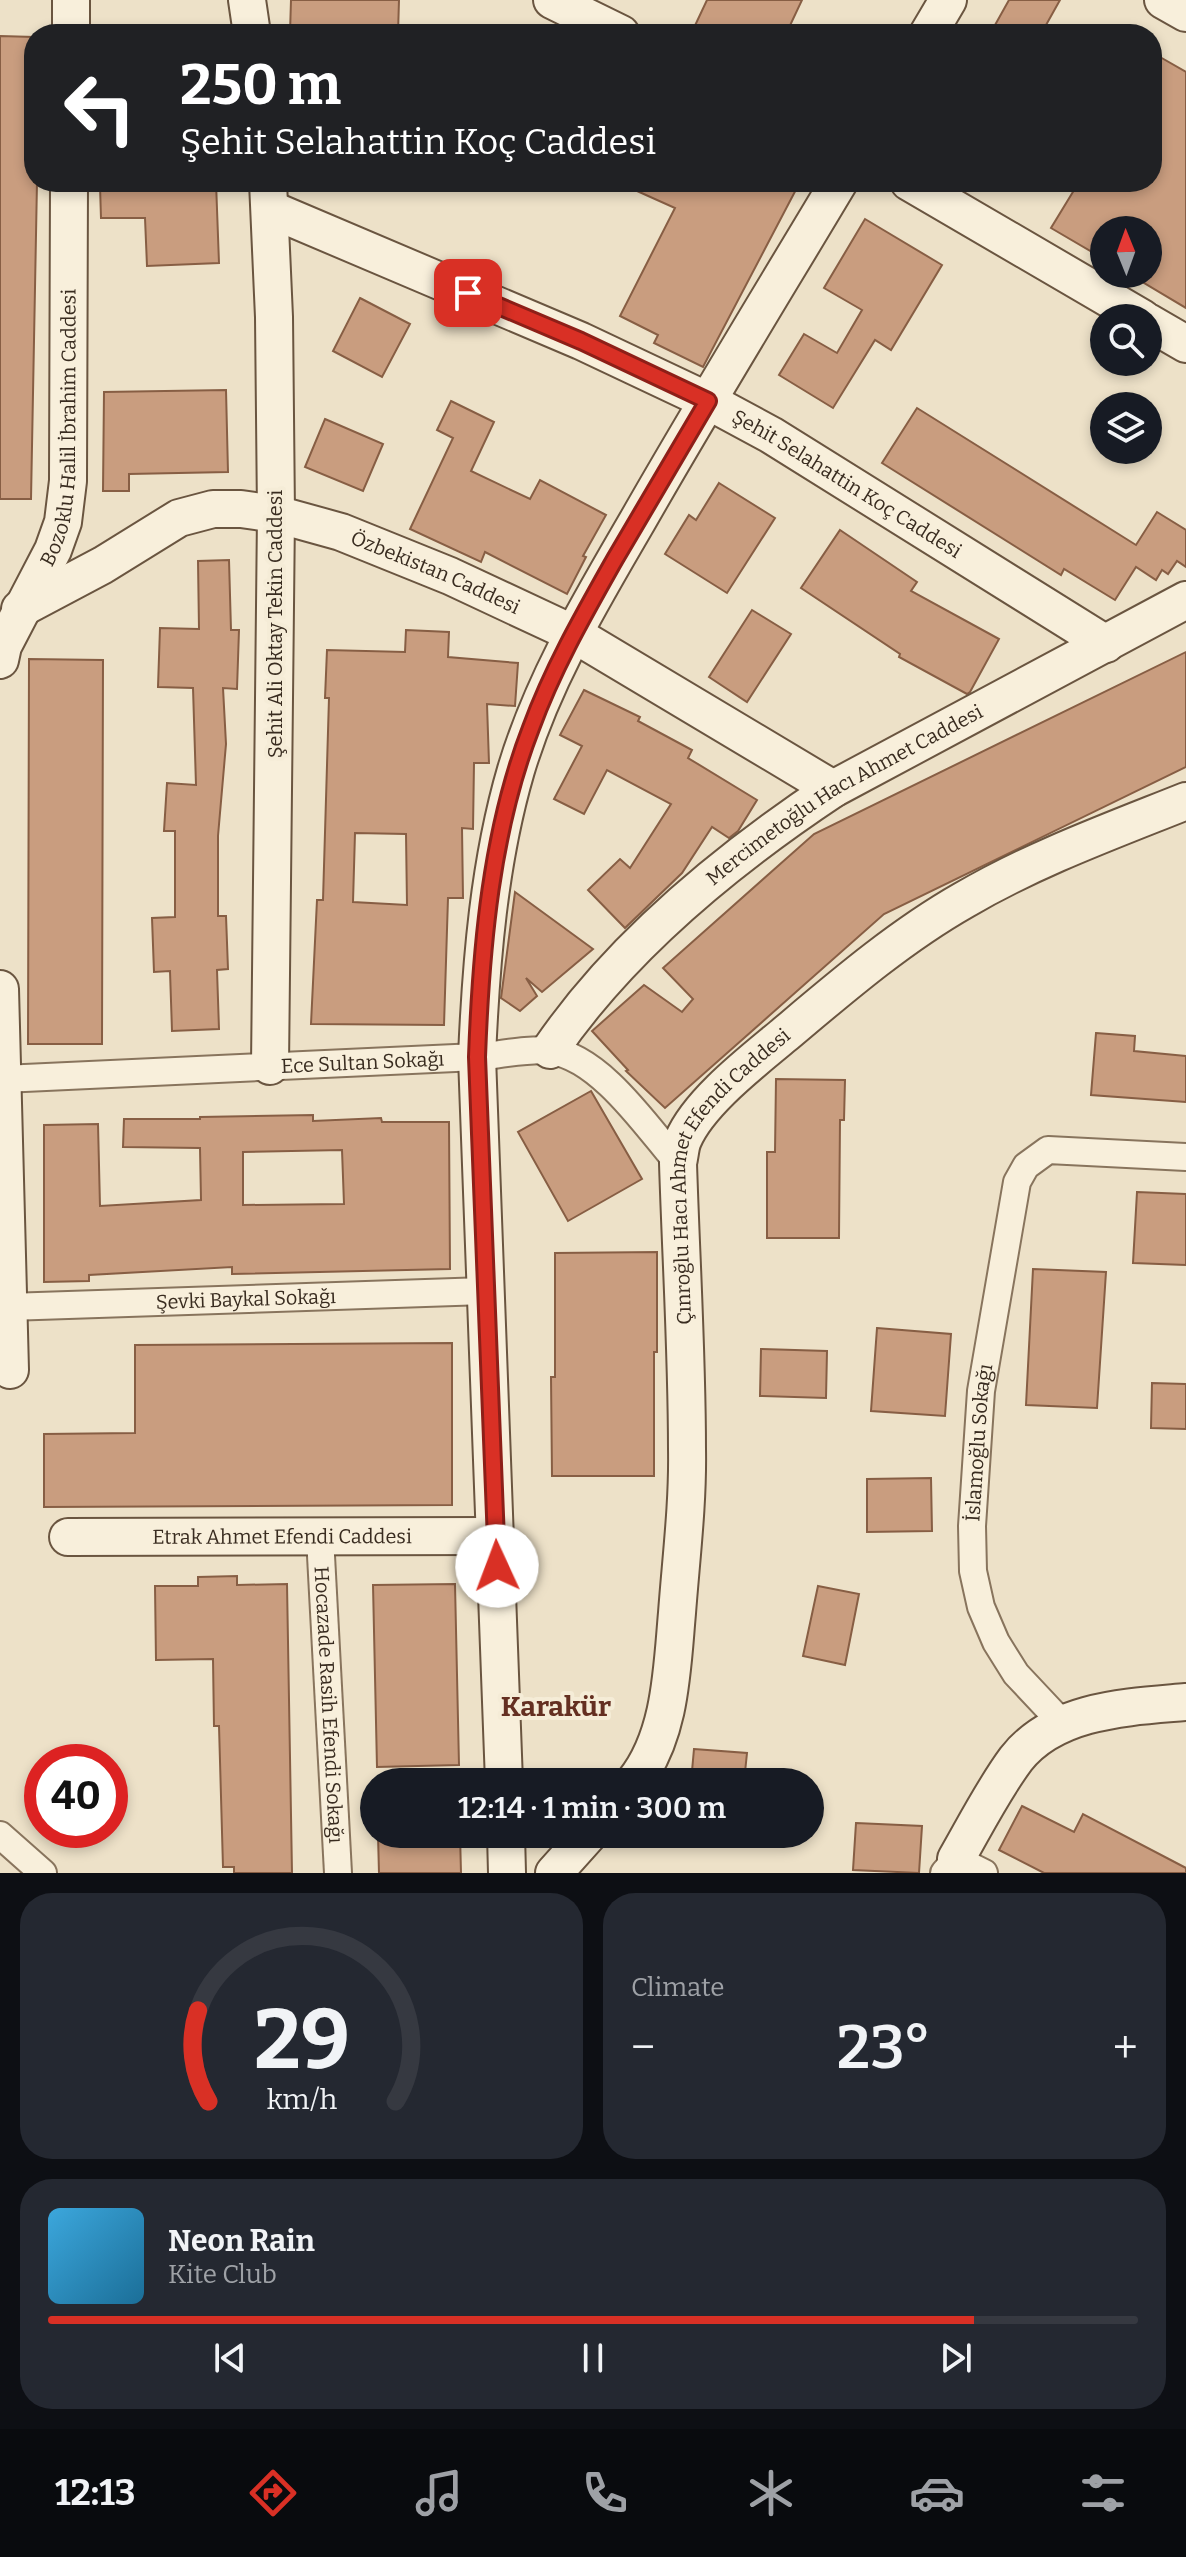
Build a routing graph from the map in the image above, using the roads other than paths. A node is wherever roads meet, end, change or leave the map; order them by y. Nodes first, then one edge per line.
1 (71, 0) edge
2 (247, 0) edge
3 (552, 0) edge
4 (948, 0) edge
5 (1163, 0) edge
6 (1186, 13) edge
7 (71, 24) edge
8 (251, 24) edge
9 (601, 24) edge
10 (934, 24) edge
11 (69, 192) edge
12 (833, 192) edge
13 (926, 192) edge
14 (269, 196) edge
15 (1118, 304) edge
16 (1162, 330) edge
17 (1186, 344) edge
18 (708, 401) junction
19 (276, 514) junction
20 (1186, 600) edge
21 (10, 616) edge
22 (572, 633) junction
23 (1106, 644) junction
24 (0, 660) edge
25 (833, 789) junction
26 (1186, 801) edge
27 (0, 989) edge
28 (550, 1050) junction
29 (477, 1057) junction
30 (270, 1066) junction
31 (3, 1079) junction
32 (1186, 1157) edge
33 (678, 1163) junction
34 (485, 1291) junction
35 (8, 1307) junction
36 (10, 1370) dead end
37 (495, 1536) junction
38 (68, 1537) dead end
39 (320, 1537) junction
40 (1186, 1702) edge
41 (1063, 1724) junction
42 (503, 1768) edge
43 (642, 1768) edge
44 (0, 1835) edge
45 (506, 1848) edge
46 (576, 1848) edge
47 (961, 1868) edge
48 (43, 1873) edge
49 (338, 1873) edge
50 (507, 1873) edge
51 (554, 1873) edge

1 - 7 street
2 - 8 street
3 - 9 street
4 - 10 street
5 - 6 street
11 - 21 street, Bozoklu Halil İbrahim Caddesi
12 - 18 street
13 - 15 street
14 - 18 street, Şehit Selahattin Koç Caddesi
14 - 19 street, Şehit Ali Oktay Tekin Caddesi
16 - 17 street
18 - 22 street
18 - 23 street, Şehit Selahattin Koç Caddesi
19 - 21 street, Özbekistan Caddesi
19 - 22 street, Özbekistan Caddesi
19 - 30 street, Şehit Ali Oktay Tekin Caddesi
20 - 23 street, Mercimetoğlu Hacı Ahmet Caddesi
21 - 24 street, Bozoklu Halil İbrahim Caddesi
22 - 25 street, Özbekistan Caddesi
22 - 29 street
23 - 25 street, Mercimetoğlu Hacı Ahmet Caddesi
25 - 28 street, Mercimetoğlu Hacı Ahmet Caddesi
26 - 33 street, Çınroğlu Hacı Ahmet Efendi Caddesi
27 - 31 street
28 - 29 street, Ece Sultan Sokağı
28 - 33 street, Ece Sultan Sokağı
29 - 30 street, Ece Sultan Sokağı
29 - 34 street
30 - 31 street, Ece Sultan Sokağı
31 - 35 street
32 - 41 street, İslamoğlu Sokağı
33 - 43 street, Çınroğlu Hacı Ahmet Efendi Caddesi
34 - 35 street, Şevki Baykal Sokağı
34 - 37 street
35 - 36 street
37 - 39 street, Etrak Ahmet Efendi Caddesi
37 - 42 street
38 - 39 street, Etrak Ahmet Efendi Caddesi
39 - 49 street, Hocazade Rasih Efendi Sokağı
40 - 41 street
41 - 47 street
44 - 48 street
45 - 50 street
46 - 51 street

